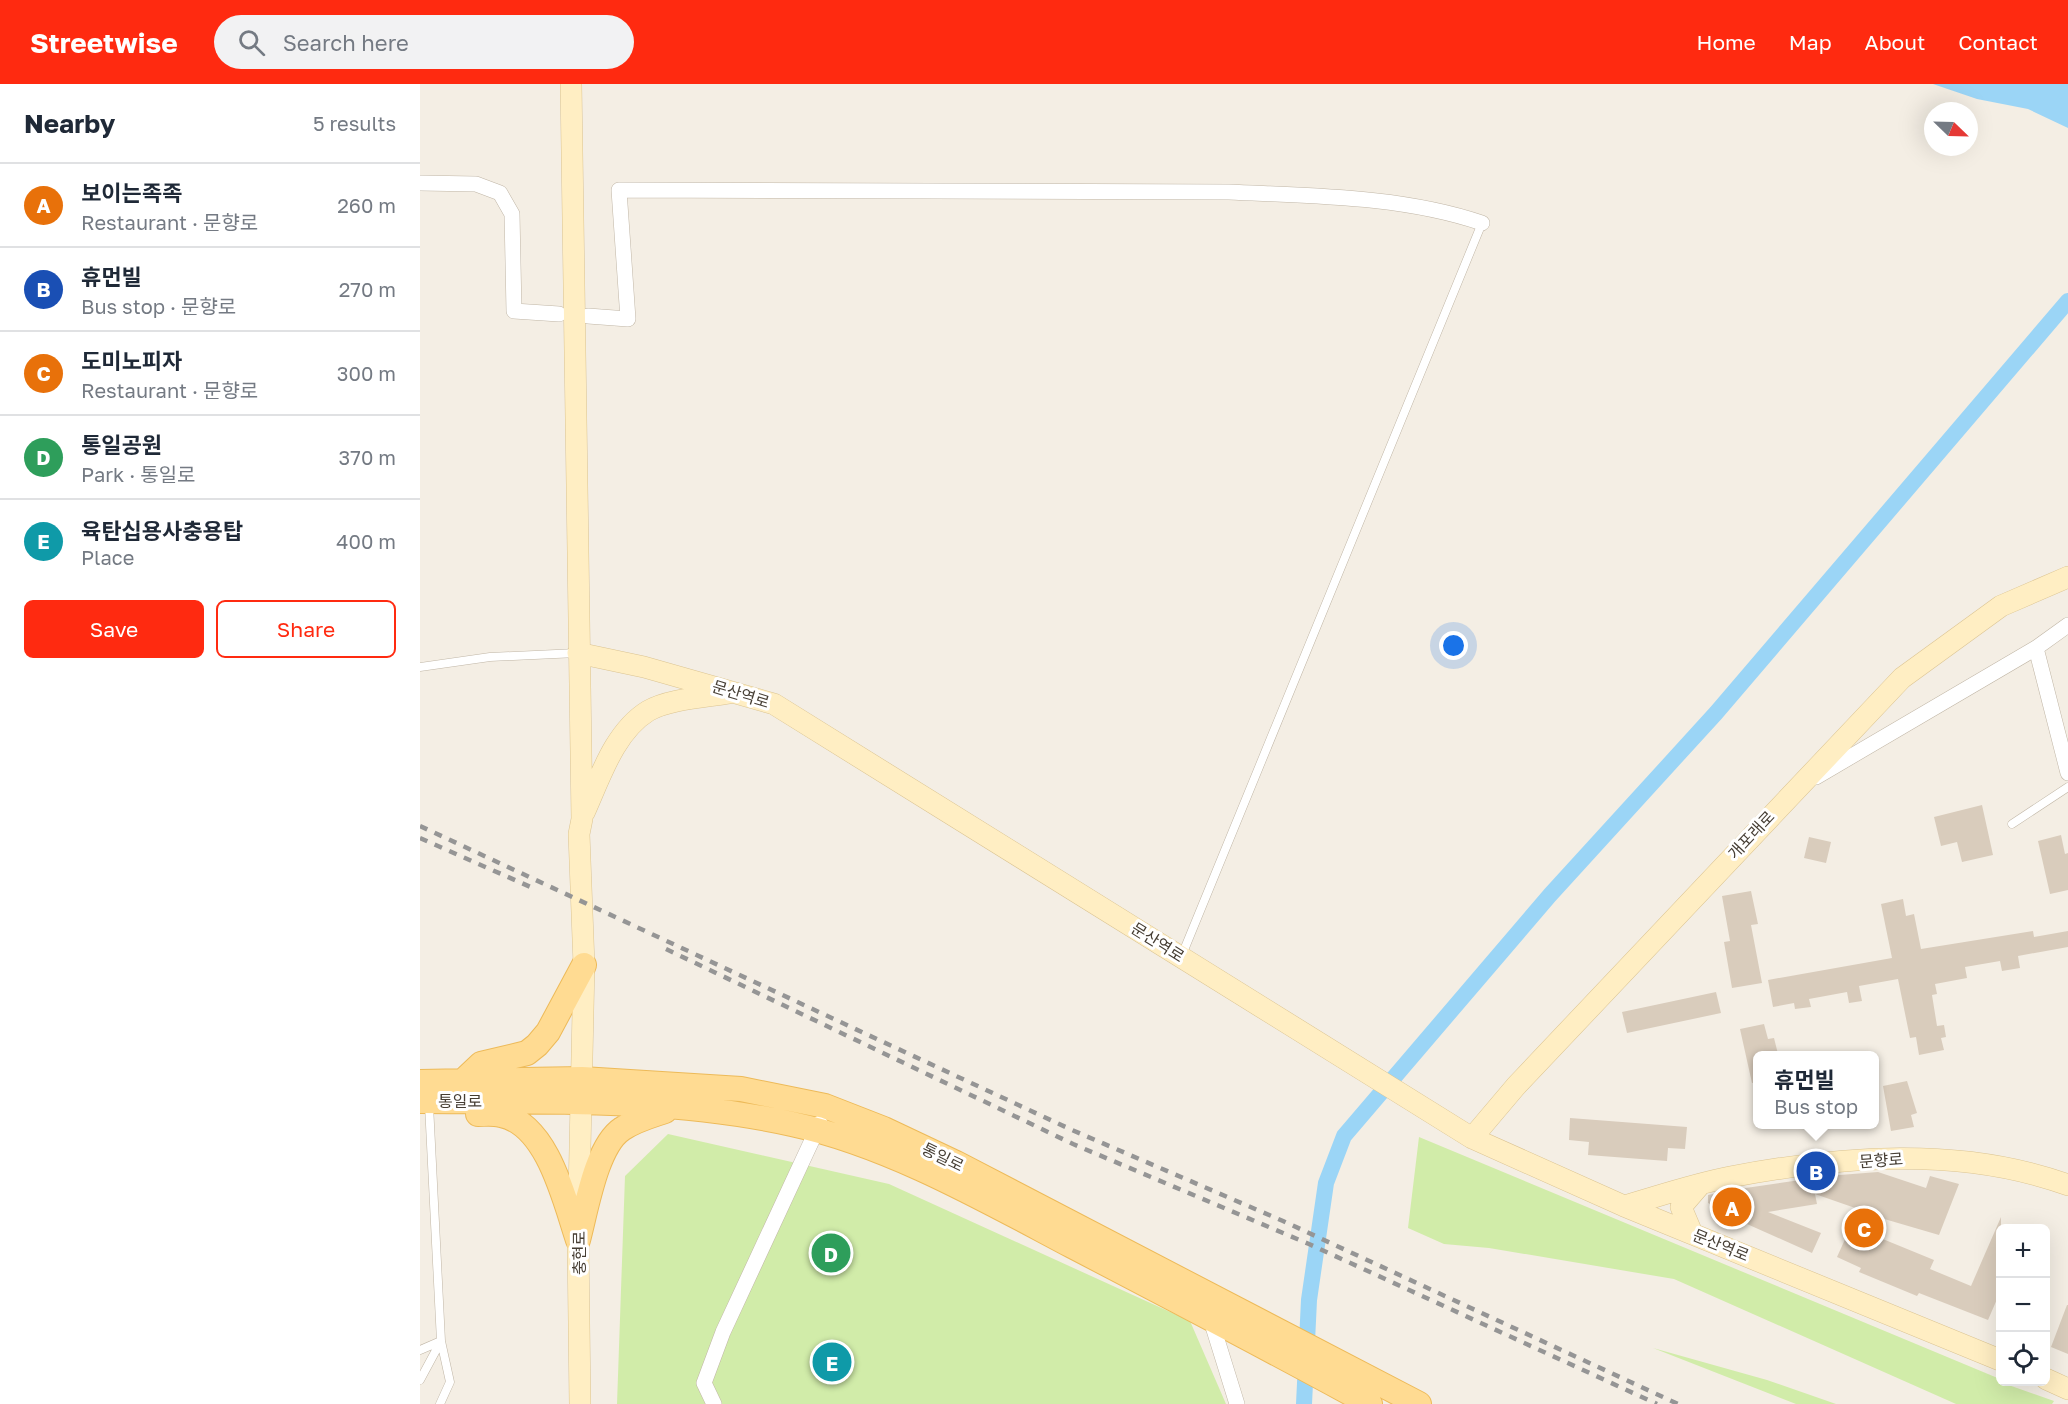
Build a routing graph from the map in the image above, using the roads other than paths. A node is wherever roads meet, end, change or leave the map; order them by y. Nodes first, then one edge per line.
1 (570, 84) edge
2 (420, 183) edge
3 (1482, 223) joint
4 (560, 314) dead end
5 (588, 316) dead end
6 (2068, 577) edge
7 (2068, 625) edge
8 (2036, 648) junction
9 (578, 653) junction
10 (420, 667) edge
11 (736, 693) junction
12 (2068, 773) edge
13 (2068, 787) edge
14 (1790, 793) junction
15 (582, 819) junction
16 (2012, 824) dead end
17 (1182, 956) junction
18 (584, 965) junction
19 (464, 1080) junction
20 (582, 1090) junction
21 (426, 1096) edge
22 (825, 1106) junction
23 (676, 1108) junction
24 (818, 1131) junction
25 (1472, 1138) junction
26 (2065, 1179) edge
27 (1700, 1185) junction
28 (1624, 1206) junction
29 (1692, 1233) junction
30 (578, 1240) junction
31 (1198, 1304) junction
32 (441, 1341) junction
33 (420, 1350) edge
34 (1996, 1358) edge
35 (420, 1380) edge
36 (2050, 1381) edge
37 (2068, 1389) edge
38 (440, 1404) edge
39 (580, 1404) edge
40 (714, 1404) edge
41 (1237, 1404) edge
42 (1370, 1404) edge
43 (1419, 1404) edge

1 - 9 street
2 - 4 street
3 - 5 street
3 - 17 lane
6 - 14 street, 개포래로
7 - 8 street
8 - 12 street
8 - 14 street
9 - 10 lane
9 - 11 street, 문산역로
9 - 15 street
11 - 15 street
11 - 17 street, 문산역로
13 - 16 lane
14 - 25 street, 개포래로
15 - 18 street
17 - 25 street, 문산역로
18 - 19 main road
18 - 20 street
19 - 20 main road, 통일로
19 - 21 main road, 통일로
20 - 21 main road, 통일로
20 - 22 main road, 통일로
20 - 23 main road, 통일로
20 - 30 street, 충현로
21 - 30 main road
21 - 32 lane
22 - 24 street
22 - 31 main road, 통일로
23 - 24 main road, 통일로
23 - 30 main road
24 - 31 main road, 통일로
24 - 40 street
25 - 28 street, 문산역로
26 - 27 street, 문향로
27 - 28 street, 문향로
27 - 29 street
28 - 29 street, 문산역로
29 - 34 street, 문산역로
30 - 39 street, 충현로
31 - 41 street
31 - 42 main road, 통일로
31 - 43 main road, 통일로
32 - 33 lane
32 - 35 lane
32 - 38 lane
36 - 37 street

